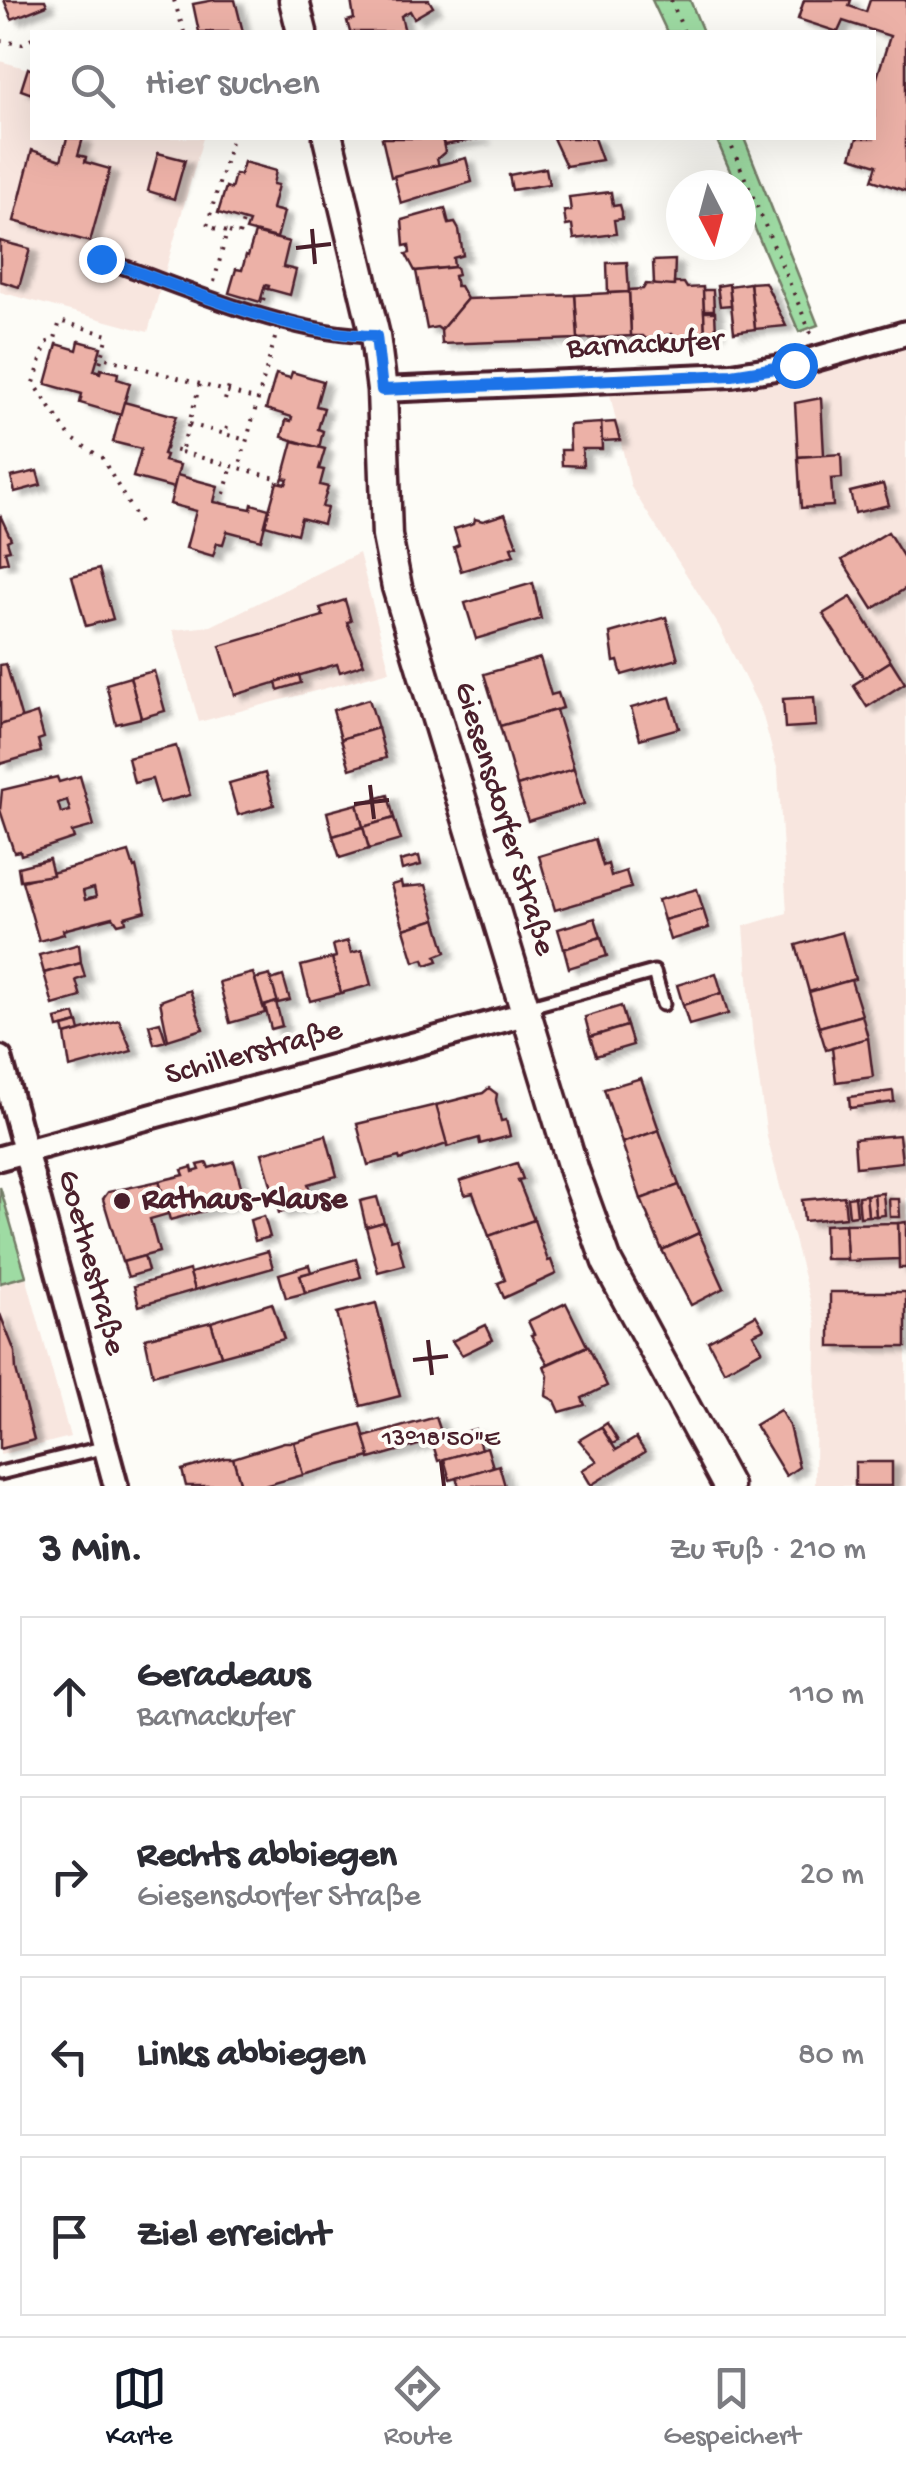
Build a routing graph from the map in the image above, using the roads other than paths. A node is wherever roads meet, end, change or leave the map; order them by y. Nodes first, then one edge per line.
1 (294, 0) edge
2 (302, 30) edge
3 (328, 140) edge
4 (101, 259) dead end
5 (906, 333) edge
6 (376, 336) junction
7 (382, 390) junction
8 (663, 1004) dead end
9 (524, 1011) junction
10 (0, 1058) edge
11 (26, 1151) junction
12 (0, 1158) edge
13 (106, 1447) junction
14 (0, 1474) edge
15 (116, 1486) edge
16 (728, 1486) edge

1 - 2 street
3 - 6 street, Giesensdorfer Straße
4 - 6 lane
5 - 7 street, Barnackufer
6 - 7 street, Giesensdorfer Straße
7 - 9 street, Giesensdorfer Straße
8 - 9 lane
9 - 11 street, Schillerstraße
9 - 16 street, Giesensdorfer Straße
10 - 11 street, Goethestraße
11 - 12 street, Schillerstraße
11 - 13 street, Goethestraße
13 - 14 lane
13 - 15 street, Goethestraße

